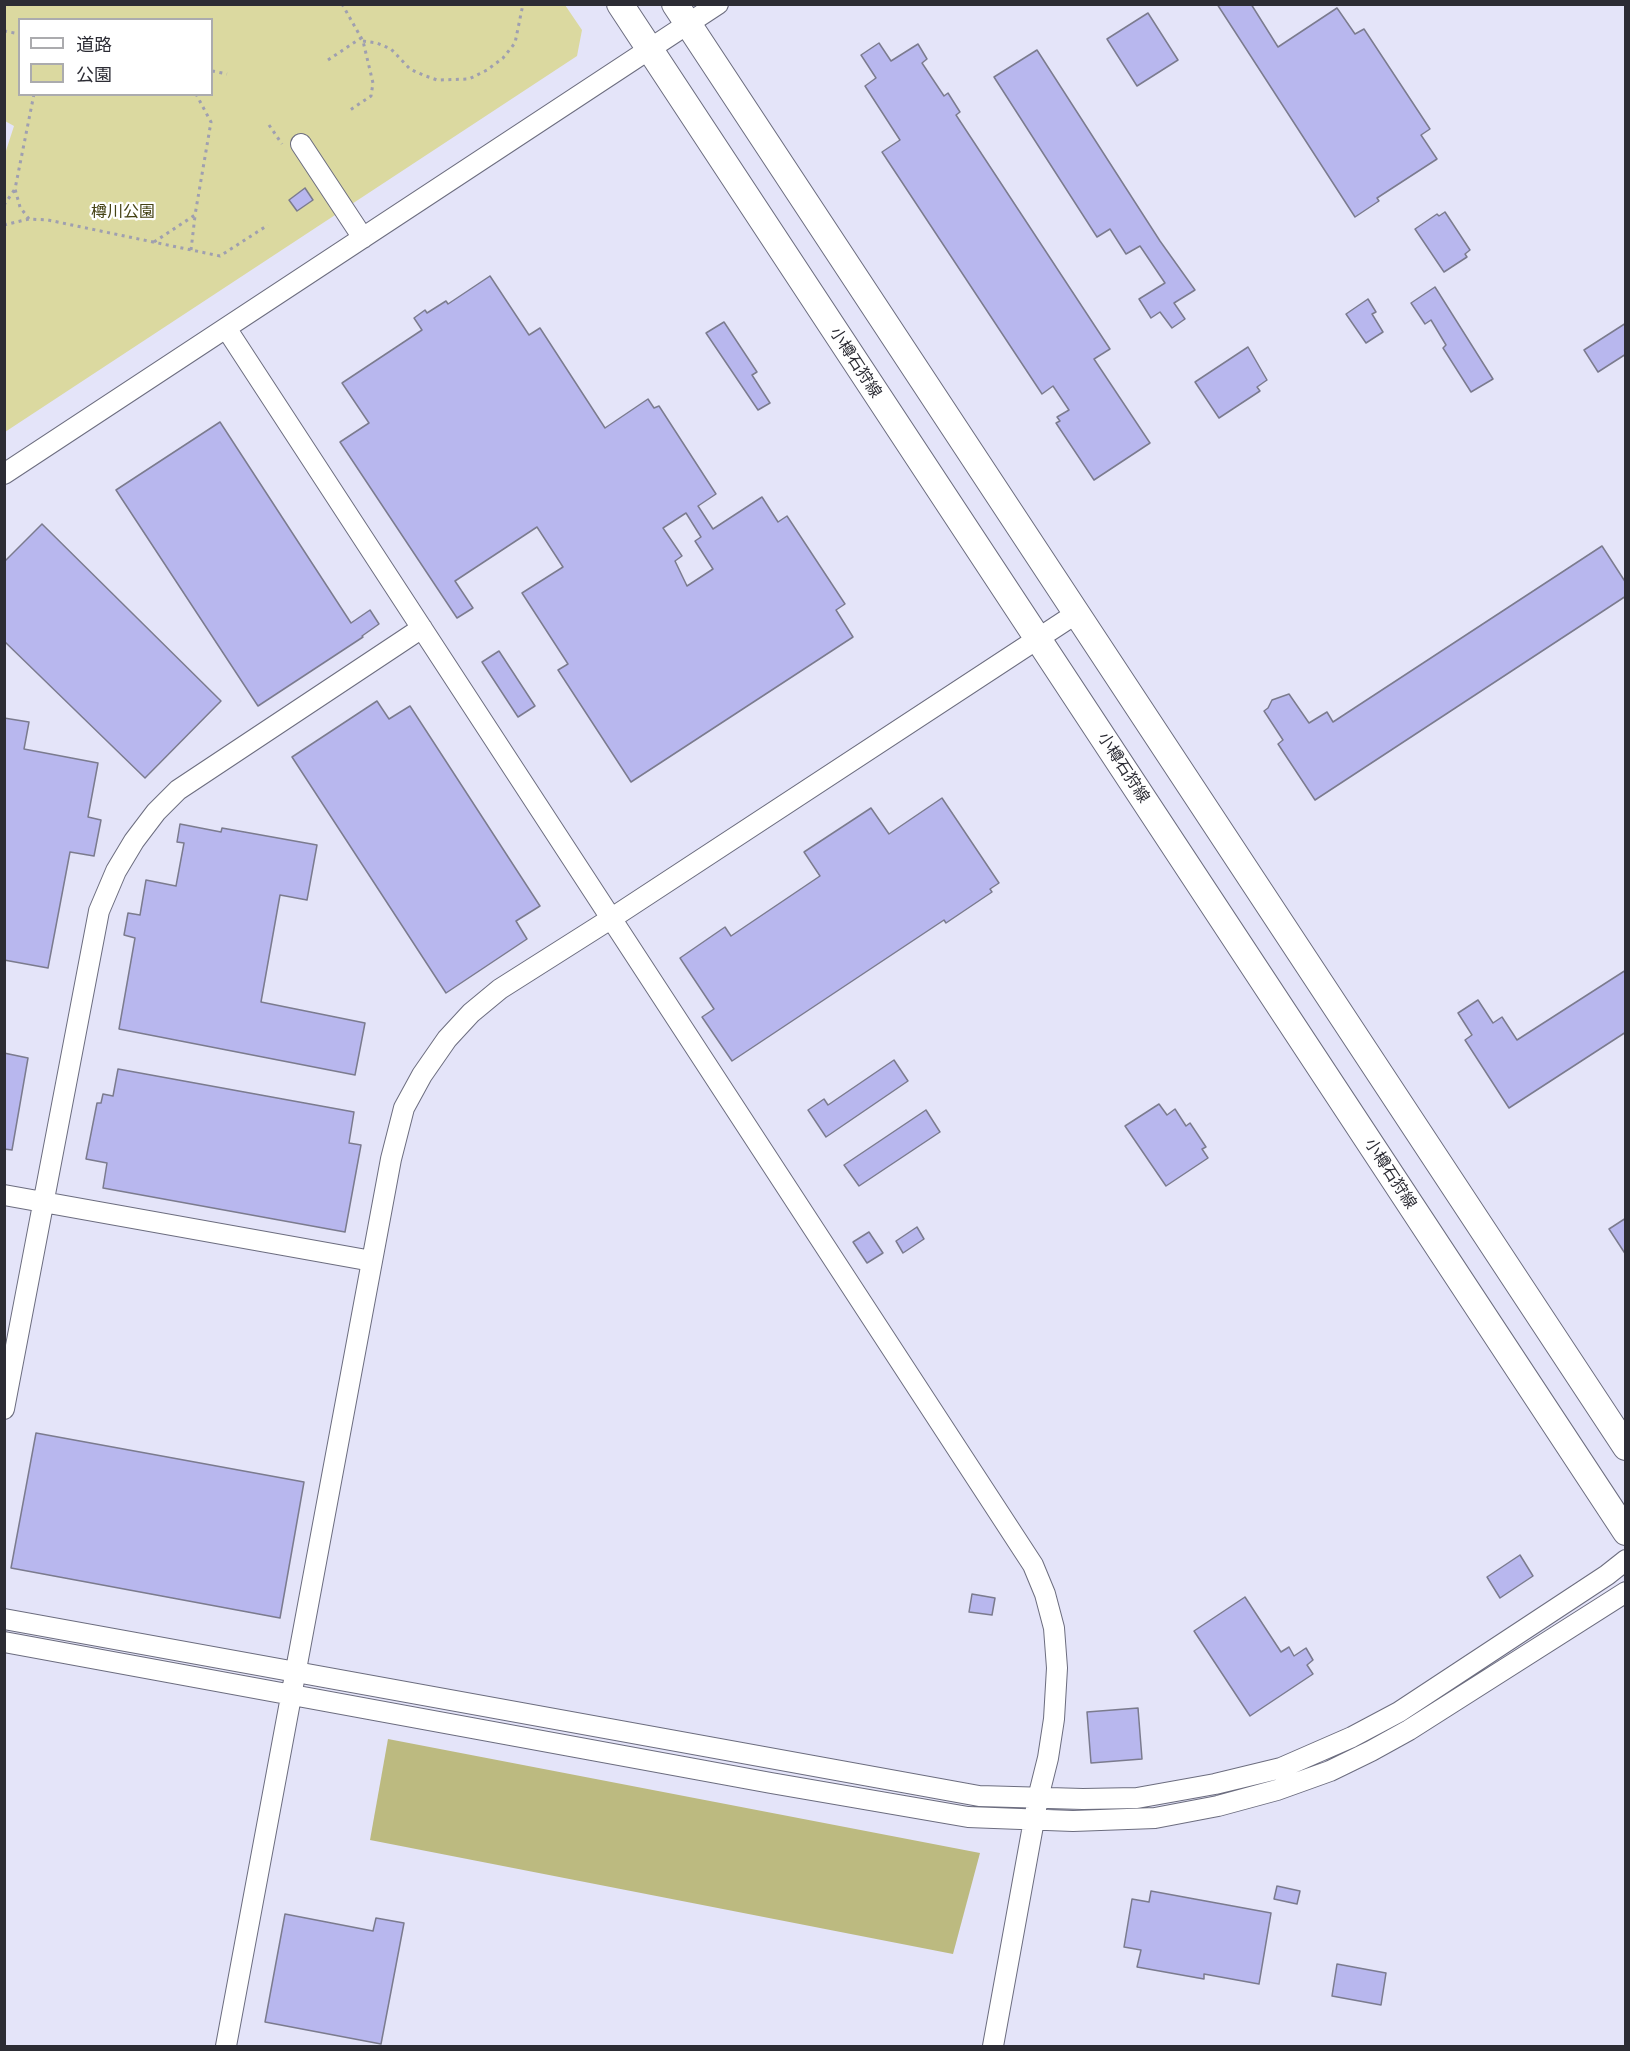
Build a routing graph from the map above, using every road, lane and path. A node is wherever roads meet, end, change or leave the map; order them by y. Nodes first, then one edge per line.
1 (342, 4) edge
2 (524, 4) edge
3 (620, 4) edge
4 (718, 4) edge
5 (682, 14) edge
6 (362, 39) junction
7 (650, 51) junction
8 (328, 60) dead end
9 (213, 70) edge
10 (227, 74) dead end
11 (34, 96) edge
12 (197, 96) edge
13 (350, 110) dead end
14 (301, 144) dead end
15 (15, 189) junction
16 (4, 204) edge
17 (195, 214) junction
18 (29, 219) junction
19 (4, 225) edge
20 (268, 225) dead end
21 (363, 238) junction
22 (154, 242) junction
23 (191, 250) junction
24 (226, 328) junction
25 (4, 474) edge
26 (1077, 613) junction
27 (422, 628) junction
28 (1038, 640) junction
29 (612, 918) junction
30 (4, 1195) edge
31 (44, 1203) junction
32 (372, 1261) junction
33 (4, 1409) edge
34 (1626, 1448) edge
35 (1626, 1532) edge
36 (1626, 1560) edge
37 (1626, 1592) edge
38 (4, 1619) edge
39 (4, 1642) edge
40 (295, 1671) junction
41 (291, 1695) junction
42 (1038, 1798) junction
43 (1034, 1819) junction
44 (226, 2046) edge
45 (993, 2046) edge

1 - 6 path
2 - 6 path
3 - 7 main road, 小樽石狩線
4 - 5 street
5 - 7 street
5 - 26 main road
6 - 8 path
6 - 13 path
7 - 21 street
7 - 28 main road, 小樽石狩線
9 - 10 path
11 - 15 path
12 - 17 path
14 - 21 street
15 - 16 path
15 - 18 path
17 - 22 path
17 - 23 path
18 - 19 path
18 - 22 path
20 - 23 path
21 - 24 street
22 - 23 path
24 - 25 street
24 - 27 street
26 - 28 street
26 - 34 main road
27 - 29 street
27 - 31 street
28 - 29 street
28 - 35 main road, 小樽石狩線
29 - 32 street
29 - 42 street
30 - 31 street
31 - 32 street
31 - 33 street
32 - 40 street
36 - 42 street
37 - 43 street
38 - 40 street
39 - 41 street
40 - 41 street
40 - 42 street
41 - 43 street
41 - 44 street
42 - 43 street
43 - 45 street

